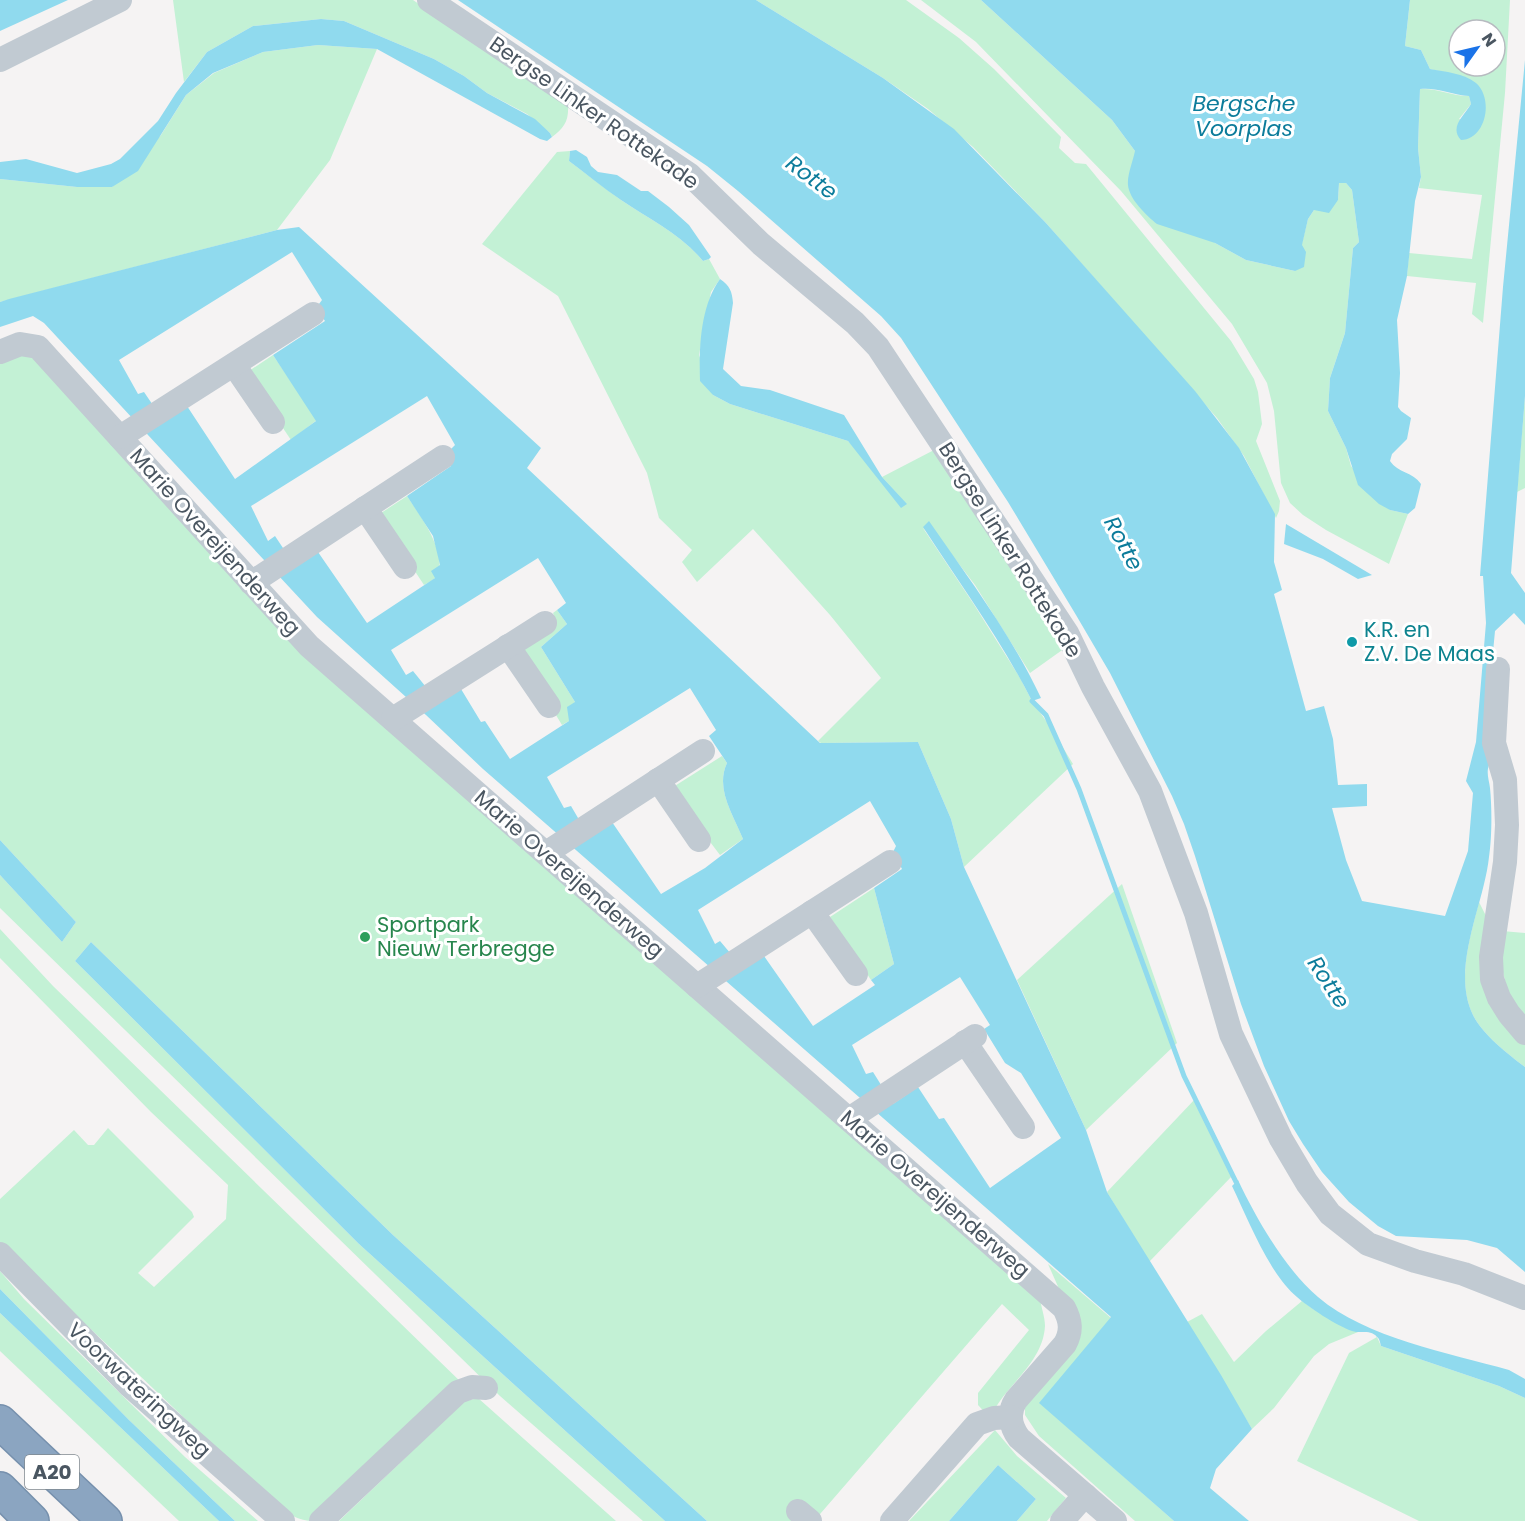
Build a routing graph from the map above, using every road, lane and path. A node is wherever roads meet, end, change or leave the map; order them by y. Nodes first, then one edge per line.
1 (120, 0) edge
2 (429, 0) edge
3 (0, 60) edge
4 (314, 314) dead end
5 (0, 352) edge
6 (234, 365) junction
7 (273, 422) dead end
8 (128, 432) junction
9 (443, 457) dead end
10 (365, 508) junction
11 (405, 567) dead end
12 (258, 578) junction
13 (545, 623) dead end
14 (508, 646) junction
15 (1498, 669) dead end
16 (549, 706) dead end
17 (403, 713) junction
18 (703, 751) dead end
19 (658, 780) junction
20 (699, 840) dead end
21 (553, 849) junction
22 (890, 862) dead end
23 (812, 912) junction
24 (856, 974) dead end
25 (705, 981) junction
26 (1525, 1033) edge
27 (855, 1114) junction
28 (1023, 1127) dead end
29 (0, 1254) edge
30 (1525, 1298) edge
31 (486, 1388) dead end
32 (1011, 1417) junction
33 (0, 1422) edge
34 (0, 1489) edge
35 (1085, 1495) junction
36 (32, 1521) edge
37 (105, 1521) edge
38 (283, 1521) edge
39 (321, 1521) edge
40 (892, 1521) edge
41 (1062, 1521) edge
42 (1115, 1521) edge

1 - 3 street
2 - 30 street, Bergse Linker Rottekade
4 - 6 street
5 - 8 street, Marie Overeijenderweg
6 - 7 street
6 - 8 street
8 - 12 street, Marie Overeijenderweg
9 - 10 street
10 - 11 street
10 - 12 street
12 - 17 street, Marie Overeijenderweg
13 - 14 street
14 - 16 street
14 - 17 street
15 - 26 street
17 - 21 street, Marie Overeijenderweg
18 - 19 street
19 - 20 street
19 - 21 street
21 - 25 street, Marie Overeijenderweg
22 - 23 street
23 - 24 street
23 - 25 street
25 - 27 street, Marie Overeijenderweg
27 - 28 street
27 - 32 street, Marie Overeijenderweg
29 - 38 street, Voorwateringweg
31 - 39 street
32 - 35 street
32 - 40 street
33 - 37 highway, A20
34 - 36 highway, A20
35 - 41 street
35 - 42 street

